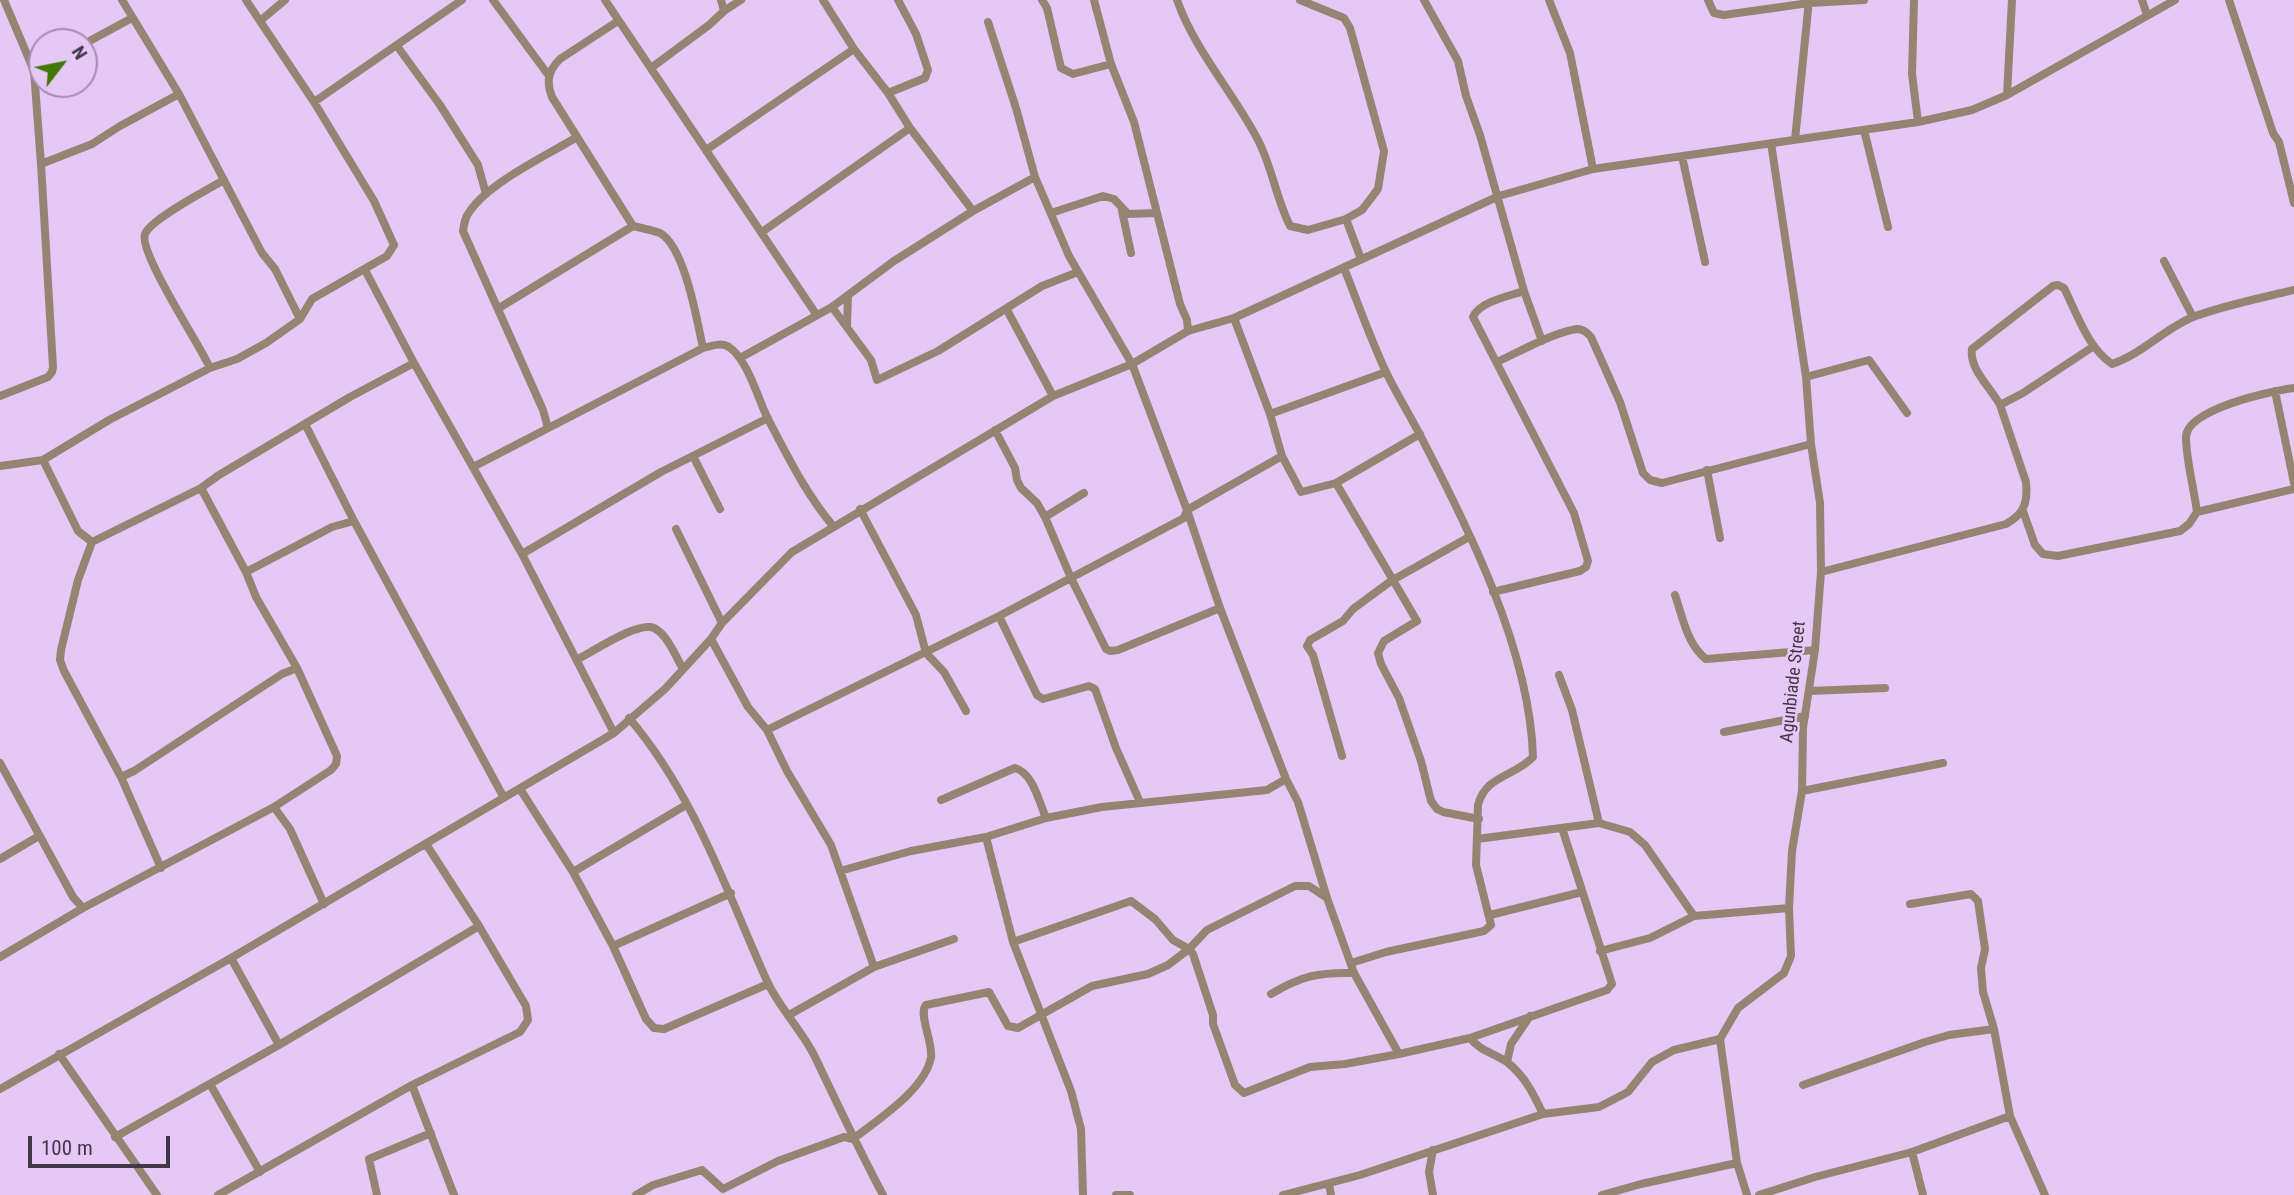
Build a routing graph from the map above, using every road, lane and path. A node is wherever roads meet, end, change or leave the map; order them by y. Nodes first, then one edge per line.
1 (4, 0) edge
2 (122, 0) edge
3 (246, 0) edge
4 (285, 0) edge
5 (462, 0) edge
6 (493, 0) edge
7 (605, 0) edge
8 (722, 0) edge
9 (741, 0) edge
10 (823, 0) edge
11 (898, 0) edge
12 (1042, 0) edge
13 (1094, 0) edge
14 (1177, 0) edge
15 (1300, 0) edge
16 (1424, 0) edge
17 (1549, 0) edge
18 (1708, 0) edge
19 (1864, 0) edge
20 (1914, 0) edge
21 (2012, 0) edge
22 (2142, 0) edge
23 (2175, 0) edge
24 (2229, 0) edge
25 (1809, 2) edge
26 (724, 11) junction
27 (2147, 15) junction
28 (132, 18) junction
29 (260, 20) junction
30 (618, 21) junction
31 (989, 22) dead end
32 (98, 36) edge
33 (397, 46) junction
34 (28, 49) edge
35 (854, 49) junction
36 (1111, 64) junction
37 (651, 68) junction
38 (549, 76) junction
39 (888, 93) junction
40 (179, 94) junction
41 (2007, 95) junction
42 (39, 98) edge
43 (314, 102) junction
44 (1918, 122) junction
45 (911, 128) junction
46 (1864, 130) junction
47 (577, 136) junction
48 (1795, 140) junction
49 (1771, 143) junction
50 (706, 150) junction
51 (1682, 156) junction
52 (41, 164) junction
53 (1593, 169) junction
54 (2291, 174) edge
55 (1035, 177) junction
56 (224, 180) junction
57 (486, 194) junction
58 (1499, 197) junction
59 (2294, 204) edge
60 (973, 211) junction
61 (1122, 211) junction
62 (1051, 213) junction
63 (1157, 213) junction
64 (1346, 219) junction
65 (633, 226) junction
66 (1888, 227) dead end
67 (762, 232) junction
68 (1131, 253) dead end
69 (1361, 259) junction
70 (2164, 261) dead end
71 (1705, 262) dead end
72 (1344, 268) junction
73 (365, 271) junction
74 (1078, 272) junction
75 (2294, 289) edge
76 (1524, 291) junction
77 (848, 295) junction
78 (832, 307) junction
79 (499, 308) junction
80 (1007, 310) junction
81 (816, 314) junction
82 (2193, 317) junction
83 (1234, 318) junction
84 (300, 319) junction
85 (847, 327) junction
86 (1188, 331) junction
87 (1542, 341) junction
88 (2094, 346) junction
89 (703, 348) junction
90 (740, 358) junction
91 (1497, 362) junction
92 (414, 363) junction
93 (1132, 364) junction
94 (211, 368) junction
95 (1386, 372) junction
96 (1806, 377) junction
97 (2294, 388) edge
98 (2275, 391) junction
99 (0, 396) edge
100 (1053, 396) junction
101 (2000, 405) junction
102 (1907, 413) dead end
103 (1269, 414) junction
104 (768, 418) junction
105 (305, 424) junction
106 (548, 428) junction
107 (995, 430) junction
108 (1420, 434) junction
109 (1811, 444) junction
110 (693, 456) junction
111 (1282, 456) junction
112 (43, 460) junction
113 (0, 466) edge
114 (473, 467) junction
115 (1707, 470) junction
116 (1336, 483) junction
117 (2294, 483) edge
118 (201, 488) junction
119 (2294, 489) edge
120 (1084, 493) dead end
121 (720, 509) dead end
122 (860, 509) junction
123 (1187, 510) junction
124 (2023, 511) junction
125 (2197, 512) junction
126 (1045, 517) junction
127 (354, 521) junction
128 (834, 527) junction
129 (677, 529) dead end
130 (1469, 537) junction
131 (1720, 538) dead end
132 (92, 542) junction
133 (522, 554) junction
134 (246, 572) junction
135 (1821, 572) junction
136 (1071, 578) junction
137 (1391, 581) junction
138 (1493, 592) junction
139 (1675, 595) dead end
140 (1220, 608) junction
141 (999, 616) junction
142 (722, 623) junction
143 (711, 639) junction
144 (1815, 650) junction
145 (926, 653) junction
146 (578, 659) junction
147 (297, 668) junction
148 (683, 669) junction
149 (1559, 675) dead end
150 (1885, 688) dead end
151 (1809, 691) junction
152 (966, 711) dead end
153 (1805, 716) junction
154 (629, 719) junction
155 (767, 730) junction
156 (1724, 732) dead end
157 (614, 733) junction
158 (1342, 756) dead end
159 (0, 763) edge
160 (1943, 763) dead end
161 (121, 777) junction
162 (1286, 779) junction
163 (520, 789) junction
164 (1802, 791) junction
165 (505, 798) junction
166 (941, 800) dead end
167 (1140, 802) junction
168 (686, 804) junction
169 (274, 807) junction
170 (1046, 818) junction
171 (1479, 819) junction
172 (1600, 823) junction
173 (1562, 828) junction
174 (38, 836) junction
175 (986, 837) junction
176 (1477, 839) junction
177 (426, 845) junction
178 (0, 859) edge
179 (161, 868) junction
180 (841, 871) junction
181 (573, 872) junction
182 (1582, 892) junction
183 (731, 893) junction
184 (73, 897) junction
185 (1327, 898) junction
186 (324, 904) junction
187 (1910, 904) dead end
188 (83, 908) junction
189 (1789, 908) junction
190 (74, 913) junction
191 (1490, 915) junction
192 (1694, 916) junction
193 (479, 926) junction
194 (954, 939) dead end
195 (1013, 942) junction
196 (613, 946) junction
197 (1189, 949) junction
198 (1600, 951) junction
199 (0, 957) edge
200 (231, 958) junction
201 (1351, 963) junction
202 (874, 967) junction
203 (1354, 973) junction
204 (768, 984) junction
205 (1271, 994) dead end
206 (789, 1015) junction
207 (1042, 1015) junction
208 (1530, 1016) junction
209 (1993, 1029) junction
210 (1470, 1038) junction
211 (1720, 1039) junction
212 (279, 1045) junction
213 (59, 1054) junction
214 (1399, 1054) junction
215 (1507, 1062) junction
216 (0, 1076) edge
217 (210, 1084) junction
218 (412, 1085) junction
219 (1803, 1085) dead end
220 (2, 1088) edge
221 (1543, 1114) junction
222 (2010, 1116) junction
223 (431, 1133) junction
224 (115, 1137) junction
225 (853, 1139) junction
226 (1433, 1150) junction
227 (1912, 1152) junction
228 (1737, 1163) junction
229 (260, 1172) junction
230 (1329, 1184) junction
231 (723, 1192) edge
232 (157, 1195) edge
233 (218, 1195) edge
234 (377, 1195) edge
235 (454, 1195) edge
236 (636, 1195) edge
237 (883, 1195) edge
238 (1083, 1195) edge
239 (1116, 1195) edge
240 (1130, 1195) edge
241 (1283, 1195) edge
242 (1331, 1195) edge
243 (1433, 1195) edge
244 (1602, 1195) edge
245 (1746, 1195) edge
246 (1759, 1195) edge
247 (1923, 1195) edge
248 (2045, 1195) edge

1 - 34 street
2 - 28 street
3 - 29 street
4 - 29 street
5 - 33 street
6 - 38 street
7 - 30 street
8 - 26 street
9 - 26 street
10 - 35 street
11 - 39 street
12 - 36 street
13 - 36 street
14 - 64 street
15 - 64 street
16 - 58 street
17 - 53 street
18 - 25 street
19 - 25 street
20 - 44 street
21 - 41 street
22 - 27 street
23 - 27 street
24 - 54 street
25 - 48 street
26 - 37 street
27 - 41 street
28 - 32 street
28 - 40 street
29 - 43 street
30 - 37 street
30 - 38 street
31 - 55 street
33 - 43 street
33 - 57 street
35 - 39 street
35 - 50 street
36 - 63 street
37 - 50 street
38 - 47 street
39 - 45 street
40 - 52 street
40 - 56 street
41 - 44 street
42 - 52 street
43 - 73 street
44 - 46 street
45 - 60 street
45 - 67 street
46 - 48 street
46 - 66 street
47 - 57 street
47 - 65 street
48 - 49 street
49 - 51 street
49 - 96 street, Agunbiade Street
50 - 67 street
51 - 53 street
51 - 71 street
52 - 99 street
53 - 58 street
54 - 59 street
55 - 60 street
55 - 62 street
56 - 84 street
56 - 94 street
57 - 79 street
58 - 69 street
58 - 76 street
60 - 77 street
61 - 62 street
61 - 63 street
61 - 68 street
62 - 74 street
63 - 86 street
64 - 69 street
65 - 79 street
65 - 89 street
67 - 81 street
69 - 72 street
70 - 82 street
72 - 83 street
72 - 95 street
73 - 84 street
73 - 92 street
74 - 80 street
74 - 93 street
75 - 82 street
76 - 87 street
76 - 91 street
77 - 78 street
77 - 85 street
78 - 81 street
78 - 85 street
79 - 106 street
80 - 85 street
80 - 100 street
81 - 90 street
82 - 88 street
83 - 86 street
83 - 103 street
84 - 94 street
86 - 93 street
87 - 91 street
87 - 115 street
88 - 101 street
88 - 101 street
89 - 90 street
89 - 106 street
90 - 104 street
91 - 138 street
92 - 105 street
92 - 114 street
93 - 100 street
93 - 123 street
94 - 112 street
95 - 103 street
95 - 108 street
96 - 102 street
96 - 109 street, Agunbiade Street
97 - 98 street
98 - 117 street
98 - 125 street
100 - 107 street
101 - 124 street
103 - 111 street
104 - 110 street
104 - 128 street
105 - 118 street
105 - 127 street
106 - 114 street
107 - 122 street
107 - 126 street
108 - 116 street
108 - 130 street
109 - 115 street
109 - 135 street, Agunbiade Street
110 - 121 street
110 - 133 street
111 - 116 street
111 - 123 street
112 - 113 street
112 - 132 street
114 - 133 street
115 - 131 street
116 - 137 street
118 - 132 street
118 - 134 street
119 - 125 street
120 - 126 street
122 - 128 street
122 - 145 street
123 - 136 street
123 - 140 street
124 - 125 street
124 - 135 street
126 - 136 street
127 - 134 street
127 - 165 street
128 - 142 street
129 - 142 street
130 - 137 street
130 - 138 street
132 - 161 street
133 - 146 street
134 - 147 street
135 - 144 street, Agunbiade Street
136 - 140 street
136 - 141 street
137 - 158 street
137 - 171 street
138 - 171 street
139 - 144 street
140 - 162 street
141 - 145 street
141 - 167 street
142 - 143 street
143 - 148 street
143 - 155 street
144 - 151 street, Agunbiade Street
145 - 152 street
145 - 155 street
146 - 148 street
146 - 157 street
147 - 161 street
147 - 169 street
148 - 154 street
149 - 172 street
150 - 151 street
151 - 153 street, Agunbiade Street
153 - 156 street
153 - 164 street, Agunbiade Street
154 - 157 street
154 - 168 street
155 - 180 street
157 - 163 street
159 - 174 street
160 - 164 street
161 - 179 street
162 - 167 street
162 - 185 street
163 - 165 street
163 - 181 street
164 - 189 street, Agunbiade Street
165 - 177 street
166 - 170 street
167 - 170 street
168 - 181 street
168 - 183 street
169 - 179 street
169 - 186 street
170 - 175 street
171 - 176 street
172 - 173 street
172 - 192 street
173 - 176 street
173 - 182 street
174 - 178 street
174 - 184 street
175 - 180 street
175 - 195 street
176 - 191 street
177 - 186 street
177 - 193 street
179 - 188 street
180 - 202 street
181 - 196 street
182 - 191 street
182 - 198 street
183 - 196 street
183 - 204 street
184 - 188 street
184 - 190 street
185 - 197 street
185 - 201 street
186 - 200 street
187 - 209 street
188 - 190 street
189 - 192 street
189 - 211 street, Agunbiade Street
190 - 199 street
191 - 201 street
192 - 198 street
193 - 212 street
193 - 218 street
194 - 202 street
195 - 197 street
195 - 207 street
196 - 204 street
197 - 207 street
197 - 214 street
198 - 208 street
200 - 212 street
200 - 213 street
201 - 203 street
202 - 206 street
203 - 205 street
203 - 214 street
204 - 206 street
206 - 225 street
207 - 225 street
207 - 238 street
208 - 210 street
208 - 215 street
209 - 219 street
209 - 222 street
210 - 214 street
210 - 215 street
211 - 221 street
211 - 228 street
212 - 217 street
213 - 220 street
213 - 224 street
215 - 221 street
216 - 220 street
217 - 224 street
217 - 229 street
218 - 223 street
218 - 229 street
221 - 226 street
222 - 227 street
222 - 248 street
223 - 234 street
223 - 235 street
224 - 232 street
225 - 231 street
225 - 237 street
226 - 230 street
226 - 243 street
227 - 246 street
227 - 247 street
228 - 244 street
228 - 245 street
229 - 233 street
230 - 241 street
230 - 242 street
231 - 236 street
239 - 240 street

